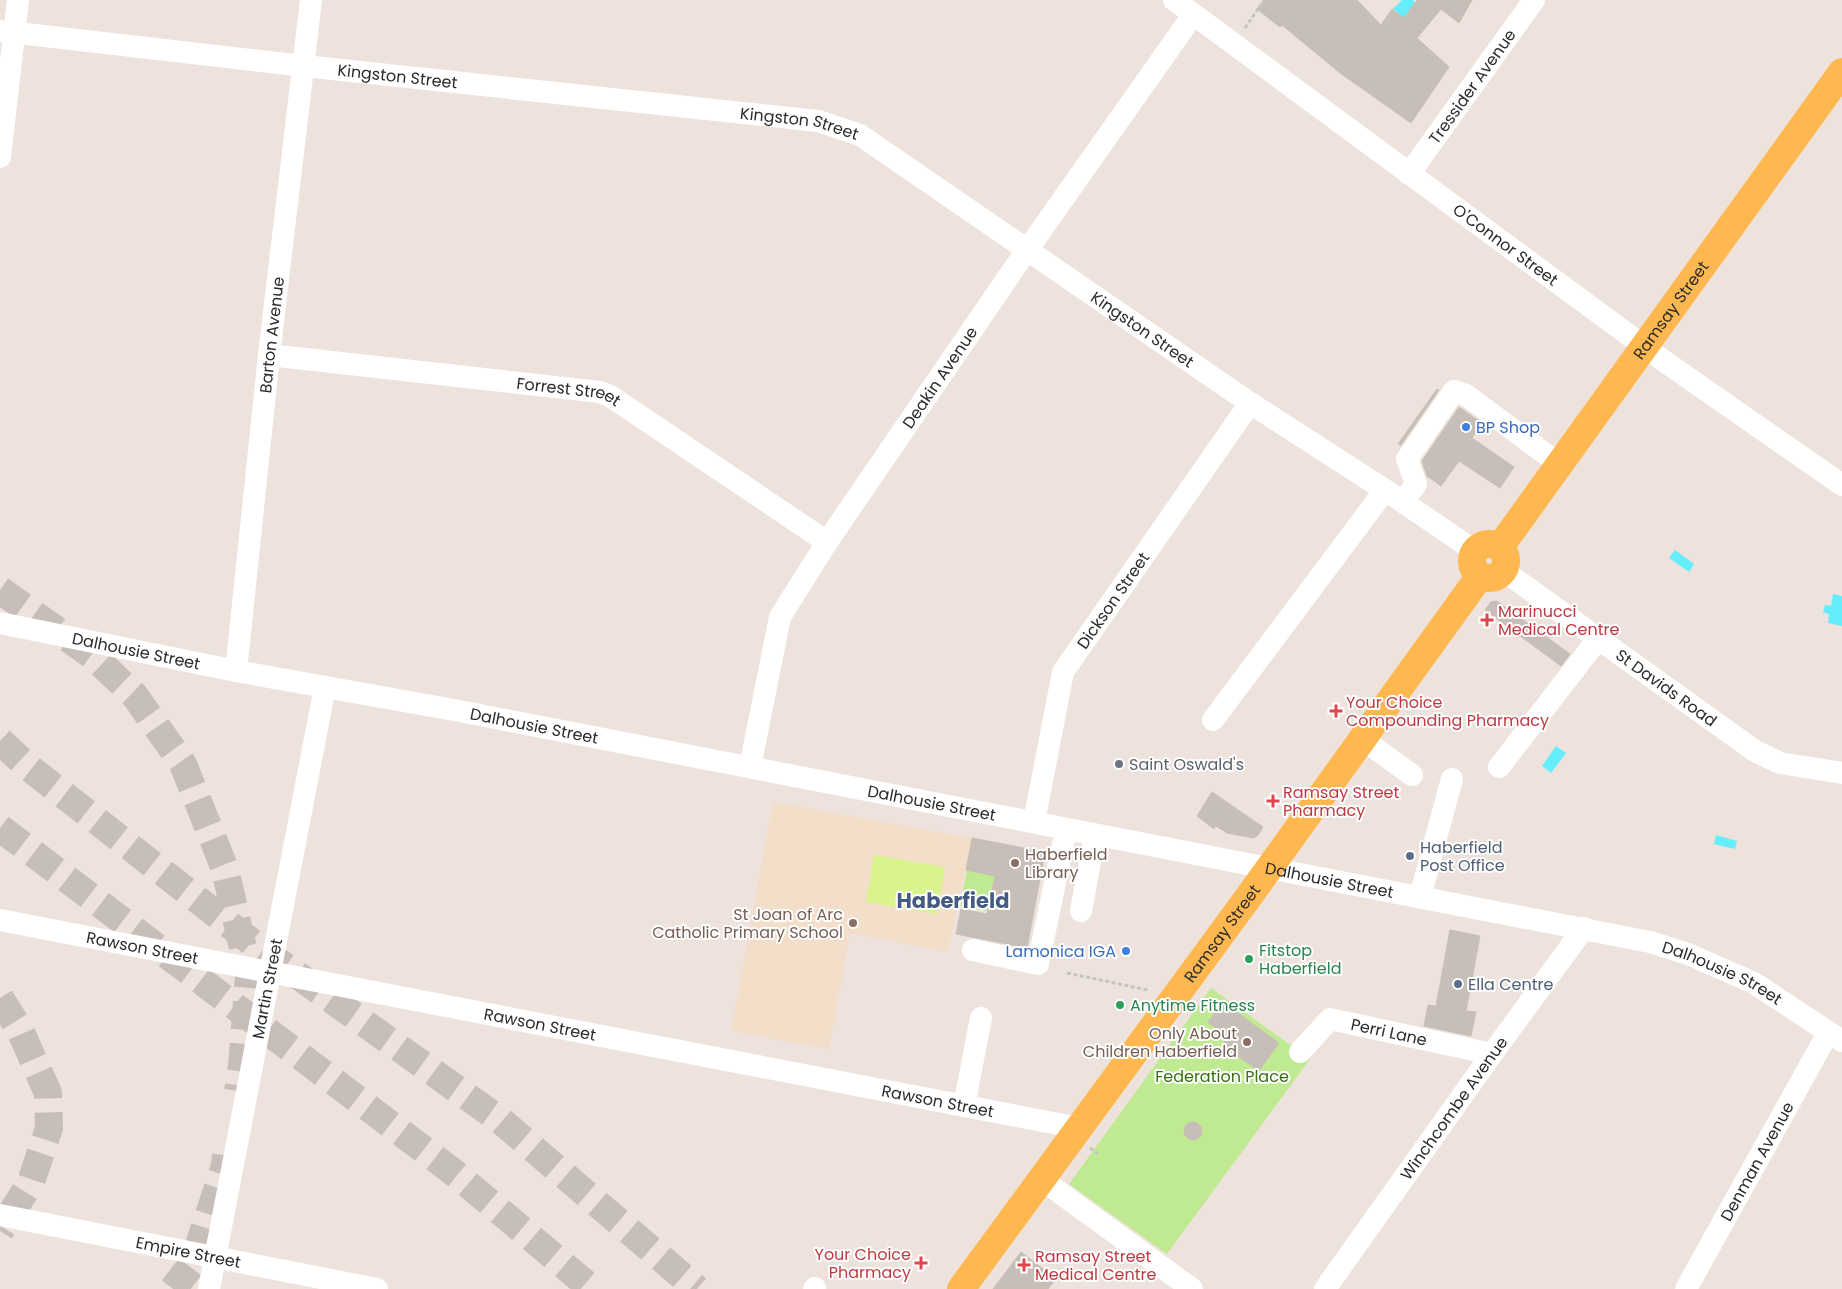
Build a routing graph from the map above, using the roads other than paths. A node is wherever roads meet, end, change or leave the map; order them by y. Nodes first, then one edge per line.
1 (18, 0) edge
2 (311, 0) edge
3 (1174, 0) edge
4 (1534, 0) edge
5 (1193, 15) junction
6 (7, 32) edge
7 (304, 66) junction
8 (1842, 72) edge
9 (0, 157) edge
10 (1409, 174) junction
11 (1028, 249) junction
12 (1644, 346) junction
13 (269, 355) junction
14 (1250, 403) junction
15 (1559, 464) junction
16 (1842, 485) edge
17 (1394, 496) junction
18 (827, 542) junction
19 (1490, 561) junction
20 (0, 622) edge
21 (1598, 639) junction
22 (236, 671) junction
23 (325, 687) junction
24 (1213, 720) dead end
25 (1362, 739) junction
26 (750, 767) junction
27 (1499, 767) dead end
28 (1842, 773) edge
29 (1412, 775) dead end
30 (1452, 779) dead end
31 (1034, 822) junction
32 (1066, 830) junction
33 (1095, 836) junction
34 (1270, 867) junction
35 (1420, 897) junction
36 (1081, 911) dead end
37 (0, 920) edge
38 (1584, 928) junction
39 (973, 950) dead end
40 (271, 972) junction
41 (981, 1018) dead end
42 (1835, 1037) edge
43 (1300, 1052) dead end
44 (1492, 1054) junction
45 (964, 1106) junction
46 (1083, 1138) junction
47 (1042, 1179) junction
48 (0, 1215) edge
49 (215, 1257) junction
50 (209, 1289) edge
51 (377, 1289) edge
52 (961, 1289) edge
53 (1192, 1289) edge
54 (1325, 1289) edge
55 (1686, 1289) edge

1 - 6 street
2 - 7 street, Barton Avenue
3 - 5 street, O'Connor Street
4 - 10 street, Tressider Avenue
5 - 10 street, O'Connor Street
5 - 11 street, Deakin Avenue
6 - 7 street, Kingston Street
6 - 9 street
7 - 11 street, Kingston Street
7 - 13 street, Barton Avenue
8 - 12 main road, Ramsay Street
10 - 12 street, O'Connor Street
11 - 14 street, Kingston Street
11 - 18 street, Deakin Avenue
12 - 15 main road, Ramsay Street
12 - 16 street, O'Connor Street
13 - 18 street, Forrest Street
13 - 22 street, Barton Avenue
14 - 17 street, Kingston Street
14 - 31 street, Dickson Street
15 - 17 street
15 - 19 main road, Ramsay Street
17 - 19 street, Kingston Street
17 - 24 street
18 - 26 street, Deakin Avenue
19 - 21 street, St Davids Road
19 - 25 main road, Ramsay Street
20 - 22 street, Dalhousie Street
21 - 27 street
21 - 28 street, St Davids Road
22 - 23 street, Dalhousie Street
23 - 26 street, Dalhousie Street
23 - 40 street, Martin Street
25 - 29 street
25 - 34 main road, Ramsay Street
26 - 31 street, Dalhousie Street
30 - 35 street
31 - 32 street, Dalhousie Street
32 - 33 street, Dalhousie Street
32 - 39 street
33 - 34 street, Dalhousie Street
33 - 36 street
34 - 35 street, Dalhousie Street
34 - 46 main road, Ramsay Street
35 - 38 street, Dalhousie Street
37 - 40 street, Rawson Street
38 - 42 street, Dalhousie Street
38 - 44 street, Winchcombe Avenue
40 - 45 street, Rawson Street
40 - 49 street, Martin Street
41 - 45 street
42 - 55 street, Denman Avenue
43 - 44 street, Perri Lane
44 - 54 street, Winchcombe Avenue
45 - 46 street, Rawson Street
46 - 47 main road, Ramsay Street
47 - 52 main road, Ramsay Street
47 - 53 street
48 - 49 street, Empire Street
49 - 50 street, Martin Street
49 - 51 street, Empire Street

